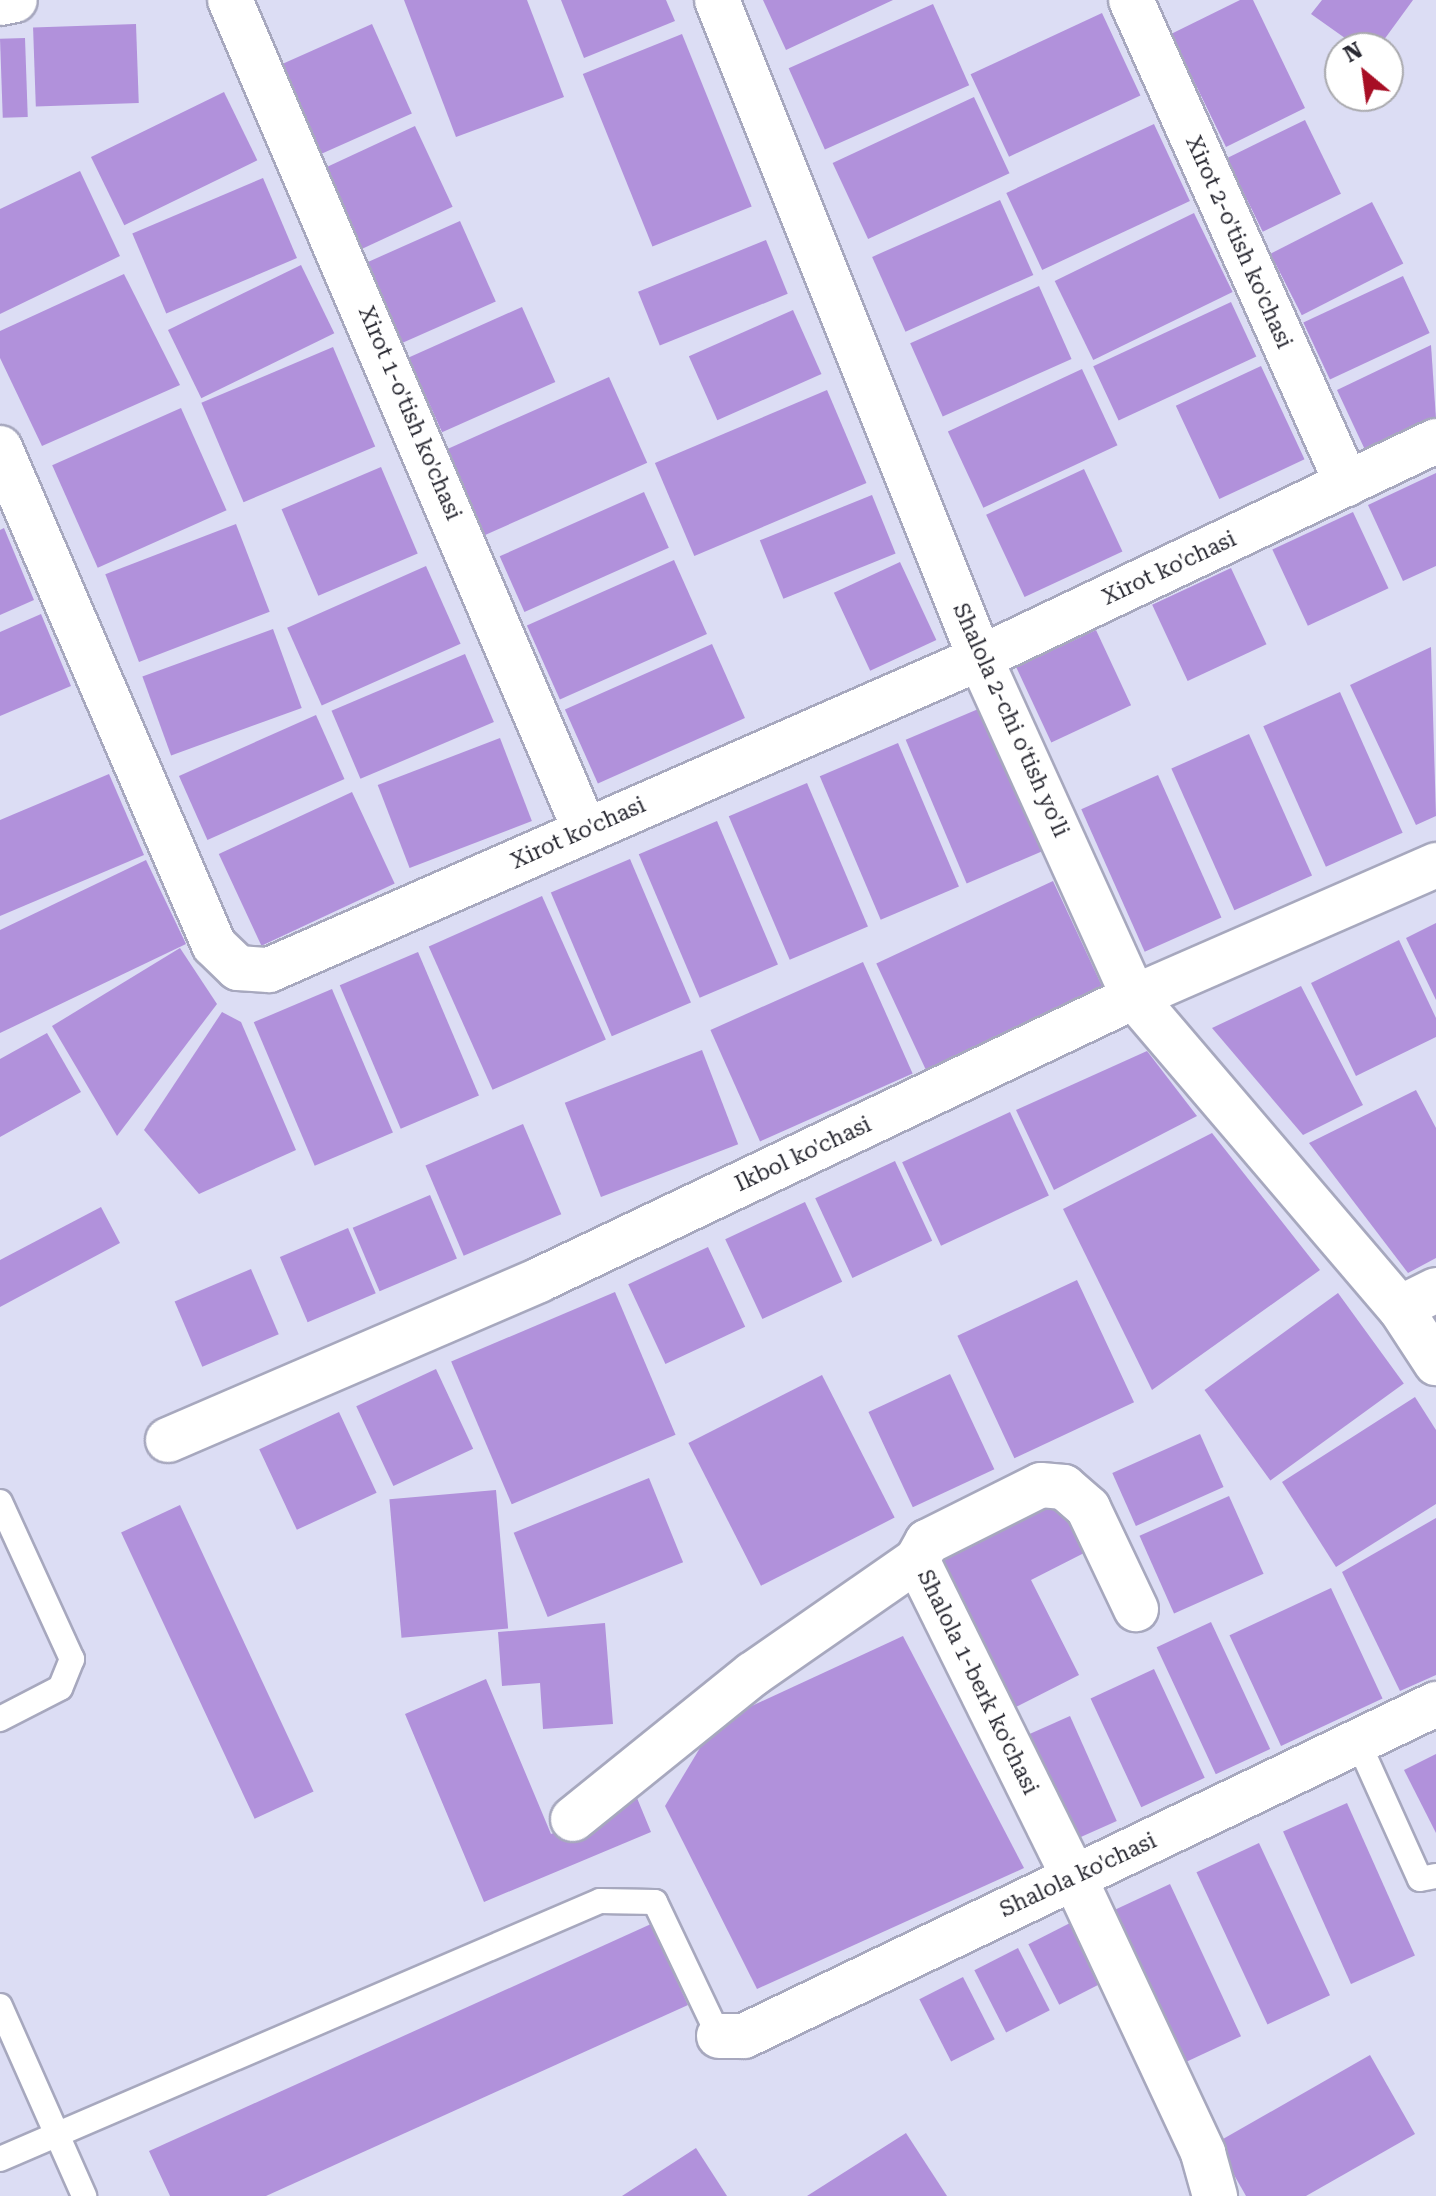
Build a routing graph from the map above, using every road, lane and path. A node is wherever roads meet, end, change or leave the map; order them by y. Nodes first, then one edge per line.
1 (15, 0) edge
2 (230, 0) edge
3 (717, 0) edge
4 (1131, 0) edge
5 (0, 3) edge
6 (1436, 441) edge
7 (0, 448) edge
8 (1347, 484) junction
9 (980, 658) junction
10 (585, 830) junction
11 (1436, 865) edge
12 (1134, 997) junction
13 (1418, 1299) edge
14 (1436, 1363) edge
15 (168, 1440) dead end
16 (0, 1502) edge
17 (917, 1560) junction
18 (1136, 1609) dead end
19 (1436, 1704) edge
20 (0, 1719) edge
21 (1358, 1742) junction
22 (573, 1819) dead end
23 (1436, 1876) edge
24 (1074, 1877) junction
25 (0, 2006) edge
26 (719, 2036) joint
27 (55, 2134) junction
28 (0, 2159) edge
29 (84, 2196) edge
30 (1215, 2196) edge

1 - 5 street
2 - 10 street, Xirot 1-o'tish ko'chasi
3 - 9 street, Shalola 2-chi o'tish yo'li
4 - 8 street, Xirot 2-o'tish ko'chasi
6 - 8 street, Xirot ko'chasi
7 - 10 street, Xirot ko'chasi
8 - 9 street, Xirot ko'chasi
9 - 10 street, Xirot ko'chasi
9 - 12 street, Shalola 2-chi o'tish yo'li
11 - 12 street, Ikbol ko'chasi
12 - 13 street, Shalola 2-chi o'tish yo'li
12 - 15 street, Ikbol ko'chasi
13 - 14 street, Shalola 2-chi o'tish yo'li
16 - 20 lane
17 - 18 street
17 - 22 street, Shalola 1-berk ko'chasi
17 - 24 street, Shalola 1-berk ko'chasi
19 - 21 street, Shalola ko'chasi
21 - 23 lane
21 - 24 street, Shalola ko'chasi
24 - 26 street, Shalola ko'chasi
24 - 30 street, Shalola 1-berk ko'chasi
25 - 27 lane
26 - 27 lane
27 - 28 lane
27 - 29 lane

